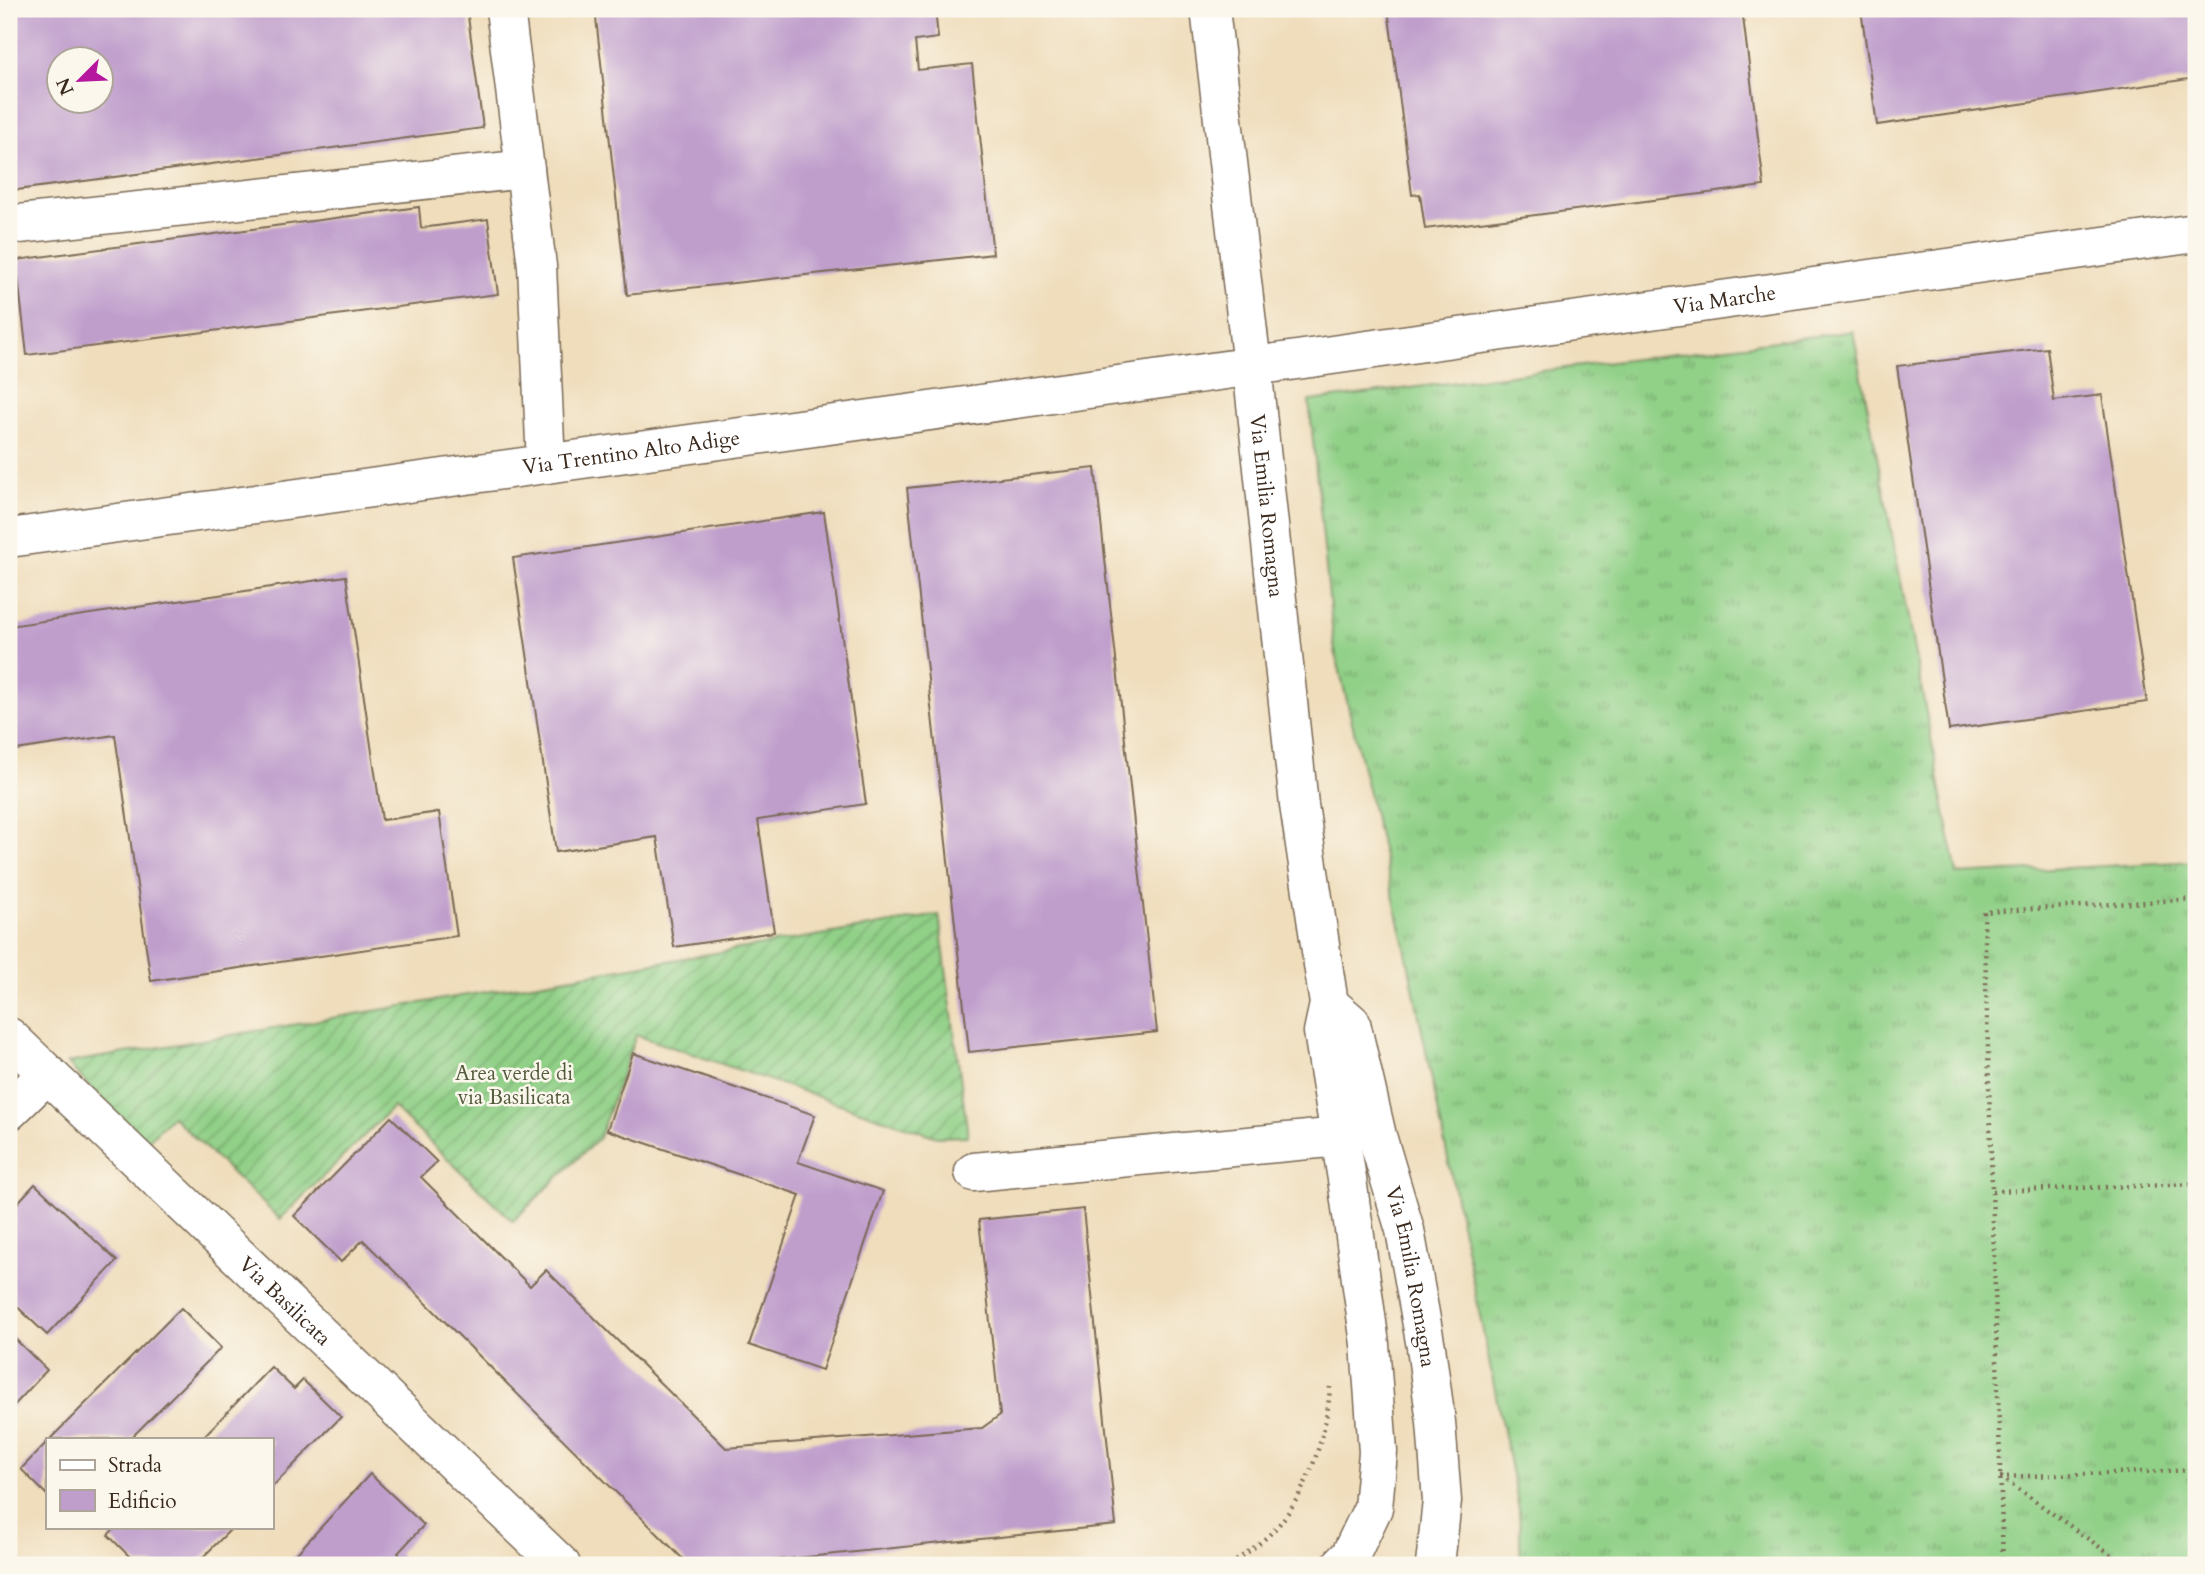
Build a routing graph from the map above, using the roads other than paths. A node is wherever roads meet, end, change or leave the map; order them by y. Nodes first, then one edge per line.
1 (506, 9) edge
2 (1210, 9) edge
3 (525, 169) junction
4 (9, 222) edge
5 (2196, 233) edge
6 (1252, 366) junction
7 (546, 464) junction
8 (9, 538) edge
9 (1329, 1004) junction
10 (9, 1037) edge
11 (47, 1074) junction
12 (9, 1111) edge
13 (1340, 1137) junction
14 (974, 1172) dead end
15 (561, 1565) edge
16 (1341, 1565) edge
17 (1435, 1565) edge

1 - 3 street
2 - 6 street, Via Emilia Romagna
3 - 4 street
3 - 7 street
5 - 6 street, Via Marche
6 - 7 street, Via Trentino Alto Adige
6 - 9 street, Via Emilia Romagna
7 - 8 street, Via Trentino Alto Adige
9 - 13 street, Via Emilia Romagna
9 - 17 street, Via Emilia Romagna
10 - 11 street, Via Basilicata
11 - 12 street
11 - 15 street, Via Basilicata
13 - 14 street
13 - 16 street, Via Emilia Romagna

